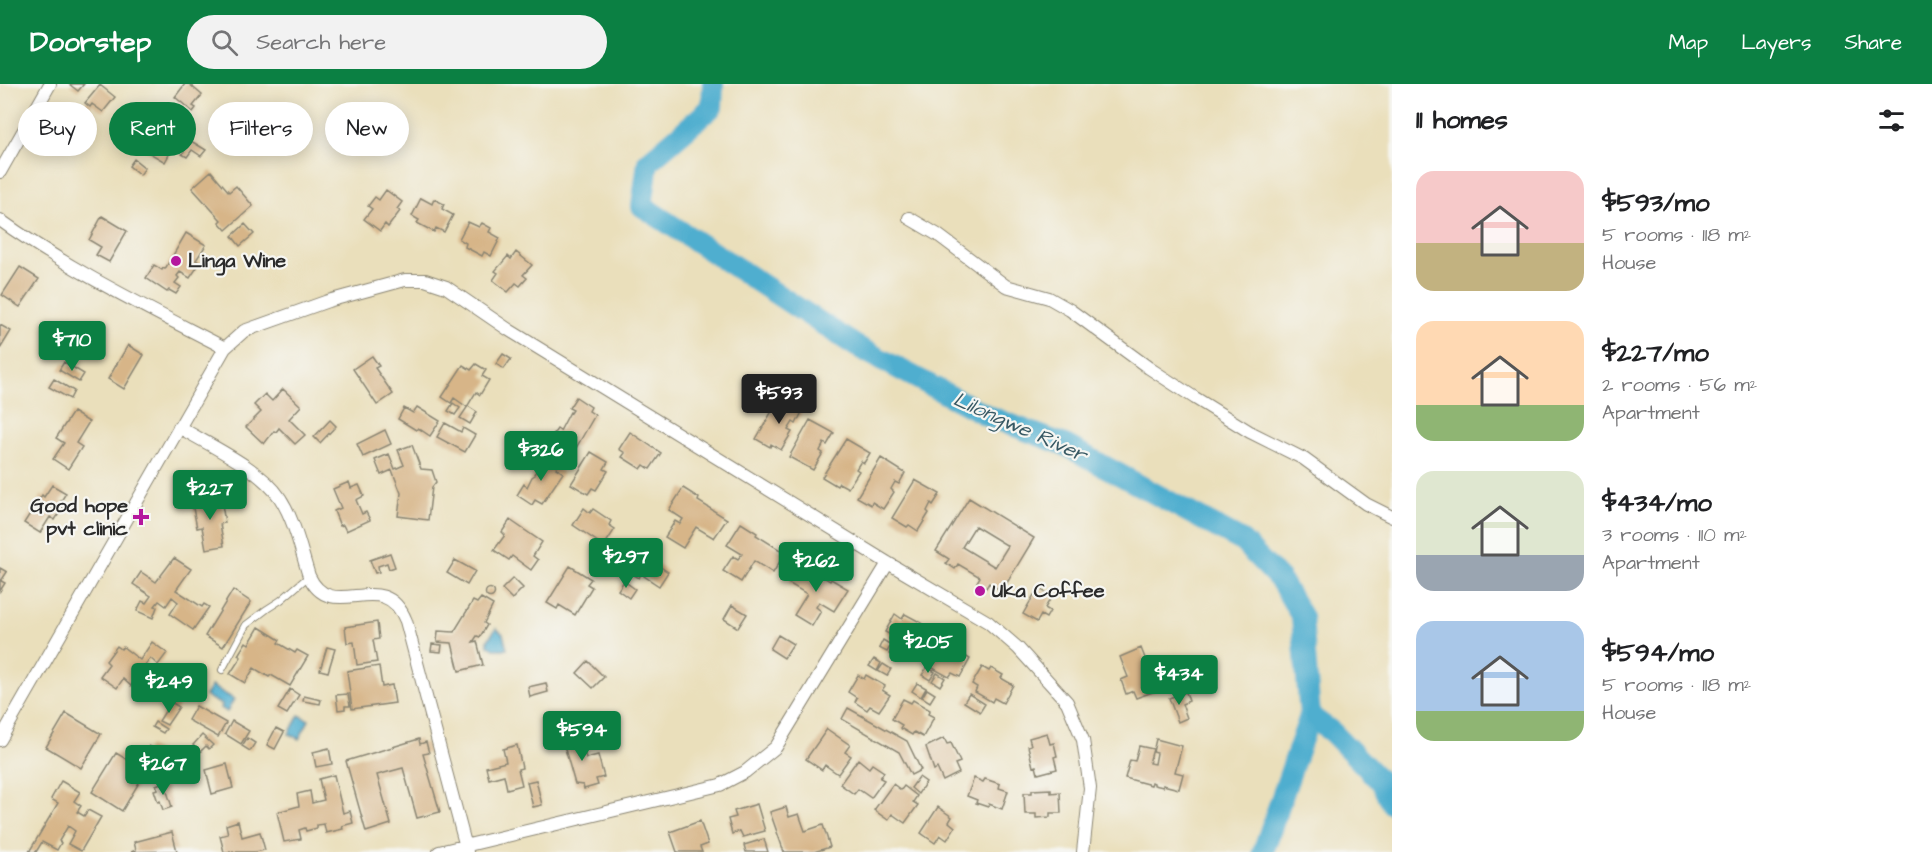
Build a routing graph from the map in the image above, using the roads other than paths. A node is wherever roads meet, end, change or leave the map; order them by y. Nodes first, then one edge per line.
1 (50, 84) edge
2 (0, 172) edge
3 (909, 218) dead end
4 (0, 220) edge
5 (225, 348) junction
6 (179, 427) junction
7 (1392, 518) edge
8 (888, 563) junction
9 (309, 576) junction
10 (222, 670) dead end
11 (0, 740) edge
12 (466, 848) edge
13 (439, 852) edge
14 (1083, 852) edge

1 - 2 street
3 - 7 street
4 - 5 street
5 - 6 street
5 - 8 street
6 - 9 street
6 - 11 street
8 - 12 street
8 - 14 street
9 - 10 lane
9 - 12 street
12 - 13 street

